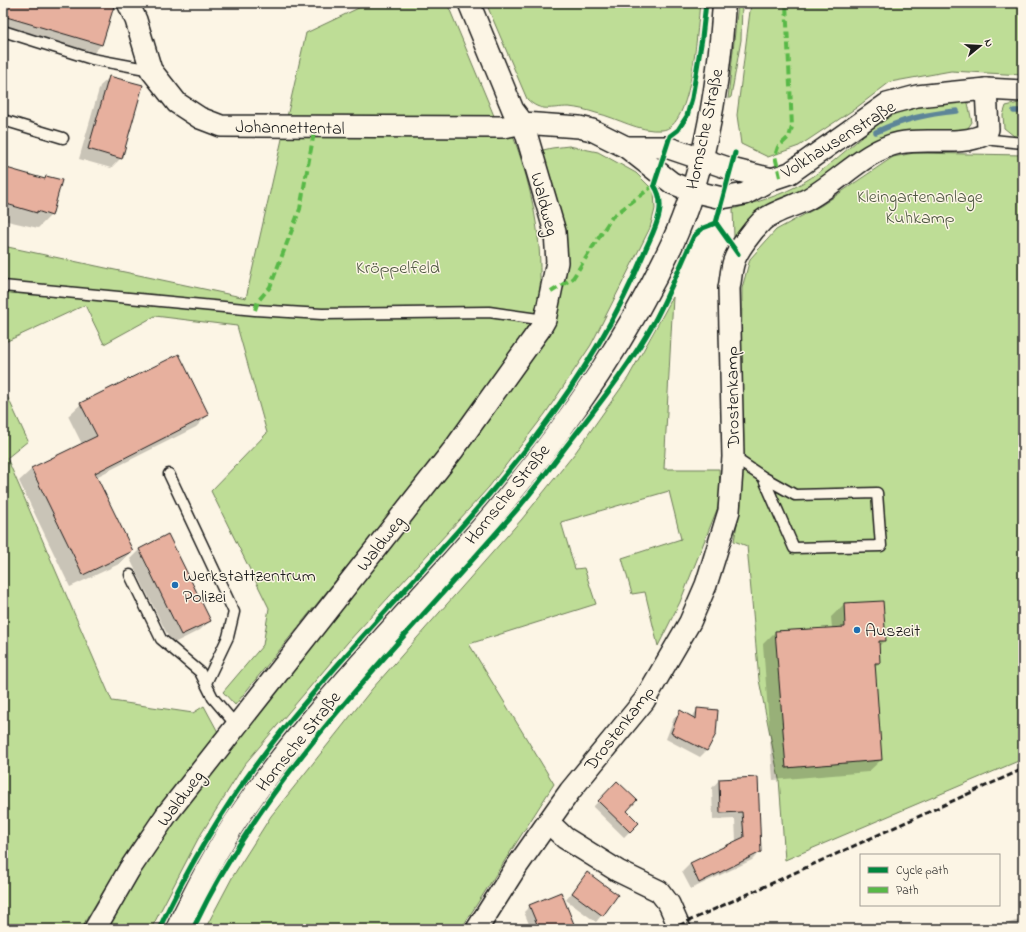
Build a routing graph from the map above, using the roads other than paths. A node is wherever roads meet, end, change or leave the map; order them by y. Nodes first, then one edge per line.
1 (128, 3) edge
2 (469, 3) edge
3 (724, 3) edge
4 (3, 31) edge
5 (151, 70) junction
6 (986, 89) junction
7 (1023, 91) edge
8 (3, 120) edge
9 (523, 123) junction
10 (986, 134) junction
11 (64, 138) dead end
12 (1023, 143) edge
13 (626, 147) junction
14 (701, 159) junction
15 (772, 179) junction
16 (692, 191) junction
17 (3, 286) edge
18 (545, 320) junction
19 (733, 457) junction
20 (169, 474) dead end
21 (763, 477) junction
22 (130, 575) dead end
23 (206, 683) junction
24 (236, 725) junction
25 (548, 822) junction
26 (95, 929) edge
27 (177, 929) edge
28 (477, 929) edge
29 (680, 929) edge

1 - 5 street, Johannettental
2 - 9 street, Waldweg
3 - 14 main road, Hornsche Straße
4 - 5 lane
5 - 9 street, Johannettental
6 - 7 street, Volkhausenstraße
6 - 10 street
6 - 15 street, Volkhausenstraße
8 - 11 lane
9 - 13 street, Johannettental
9 - 18 street, Waldweg
10 - 12 lane
10 - 19 street, Drostenkamp
13 - 14 street, Volkhausenstraße
13 - 16 street, Volkhausenstraße
14 - 15 street, Volkhausenstraße
14 - 16 main road, Hornsche Straße
15 - 16 street, Volkhausenstraße
16 - 27 main road, Hornsche Straße
17 - 18 lane
18 - 24 street, Waldweg
19 - 21 lane
19 - 25 street, Drostenkamp
20 - 23 lane
21 - 21 lane
22 - 23 lane
23 - 24 lane
24 - 26 street, Waldweg
25 - 28 street, Drostenkamp
25 - 29 street

